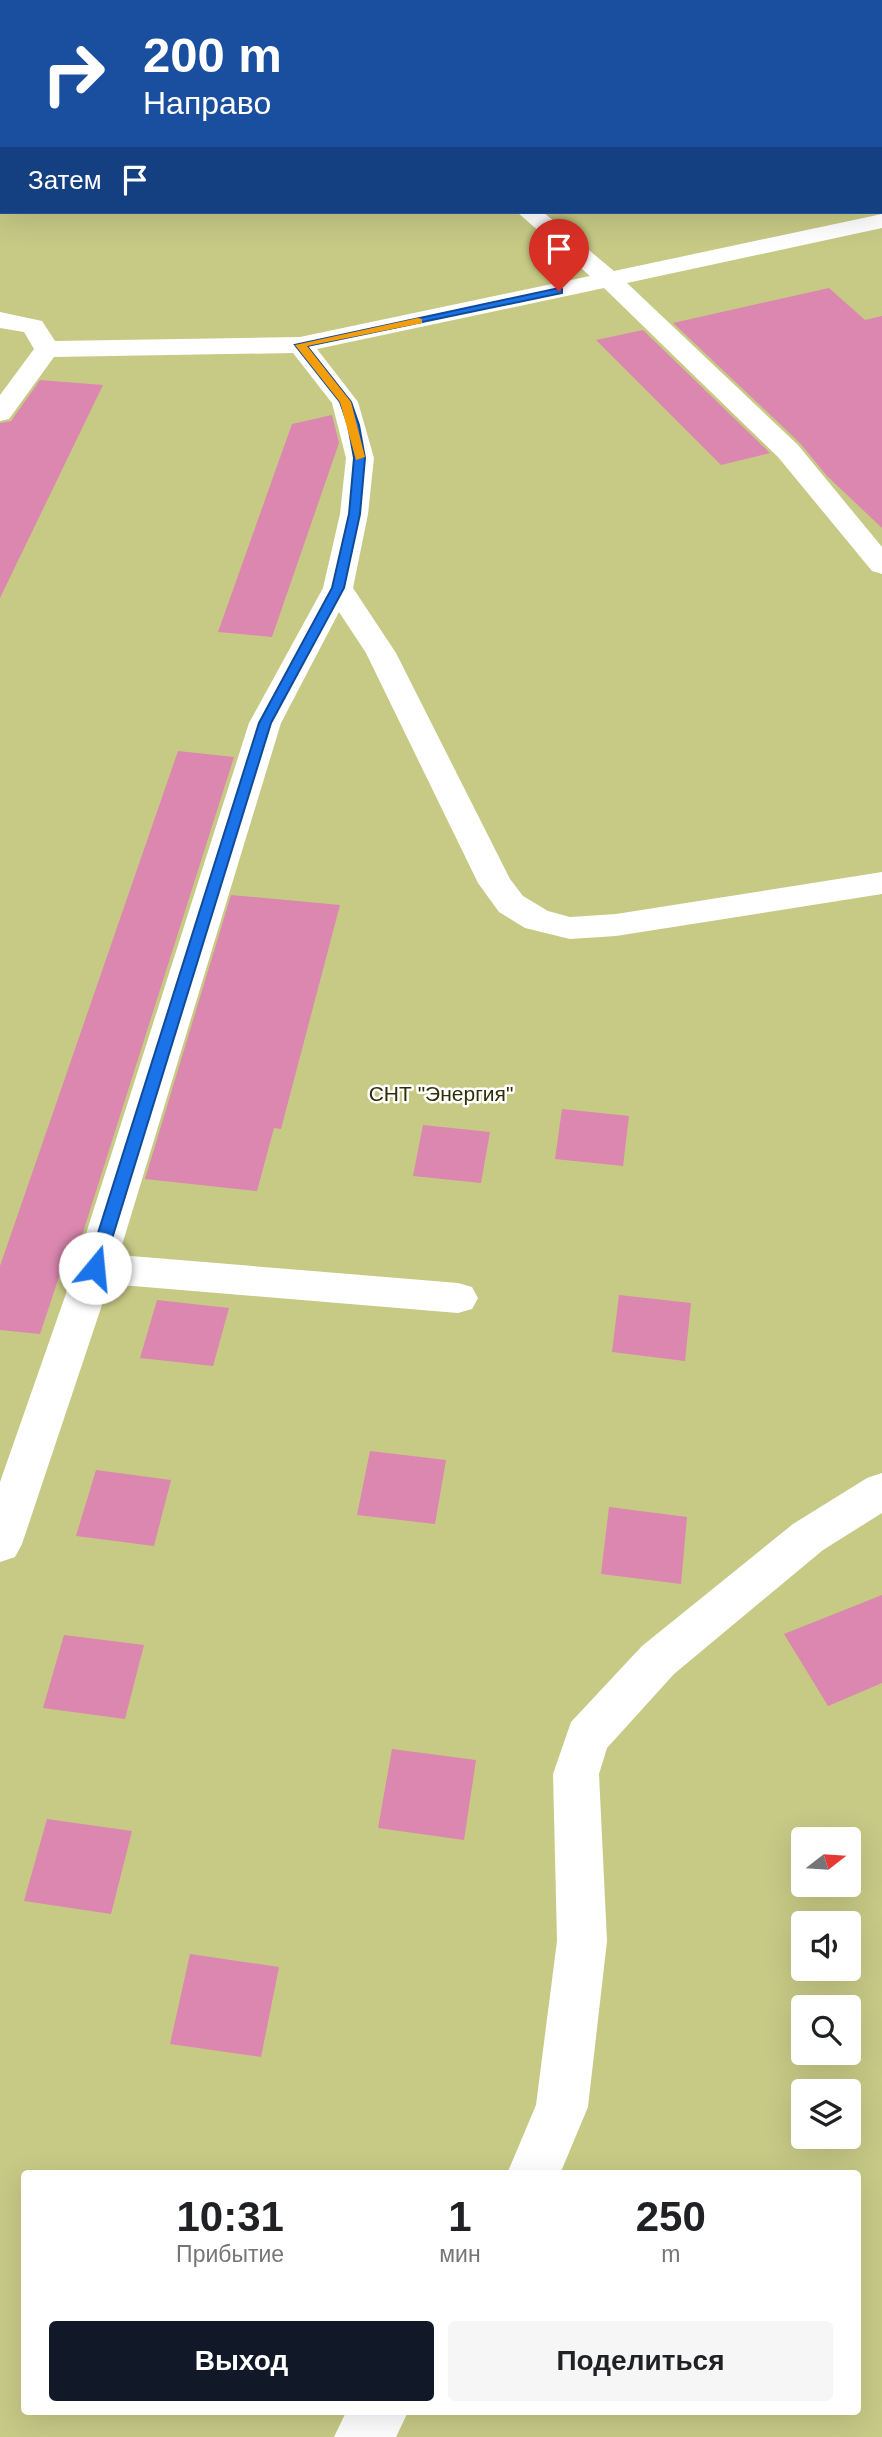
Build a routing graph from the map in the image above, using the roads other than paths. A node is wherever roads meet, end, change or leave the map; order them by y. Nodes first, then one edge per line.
1 (531, 214) edge
2 (882, 221) edge
3 (610, 280) junction
4 (0, 320) edge
5 (300, 345) junction
6 (47, 349) junction
7 (0, 414) edge
8 (882, 565) edge
9 (338, 588) junction
10 (882, 883) edge
11 (95, 1268) junction
12 (458, 1298) dead end
13 (882, 1491) edge
14 (0, 1544) edge
15 (535, 2170) edge
16 (378, 2415) edge
17 (362, 2437) edge

1 - 3 street
2 - 3 street
3 - 5 street
3 - 8 street
4 - 6 street
5 - 6 street
5 - 9 street
6 - 7 street
9 - 10 street
9 - 11 street
11 - 12 street
11 - 14 street
13 - 15 street
16 - 17 street

